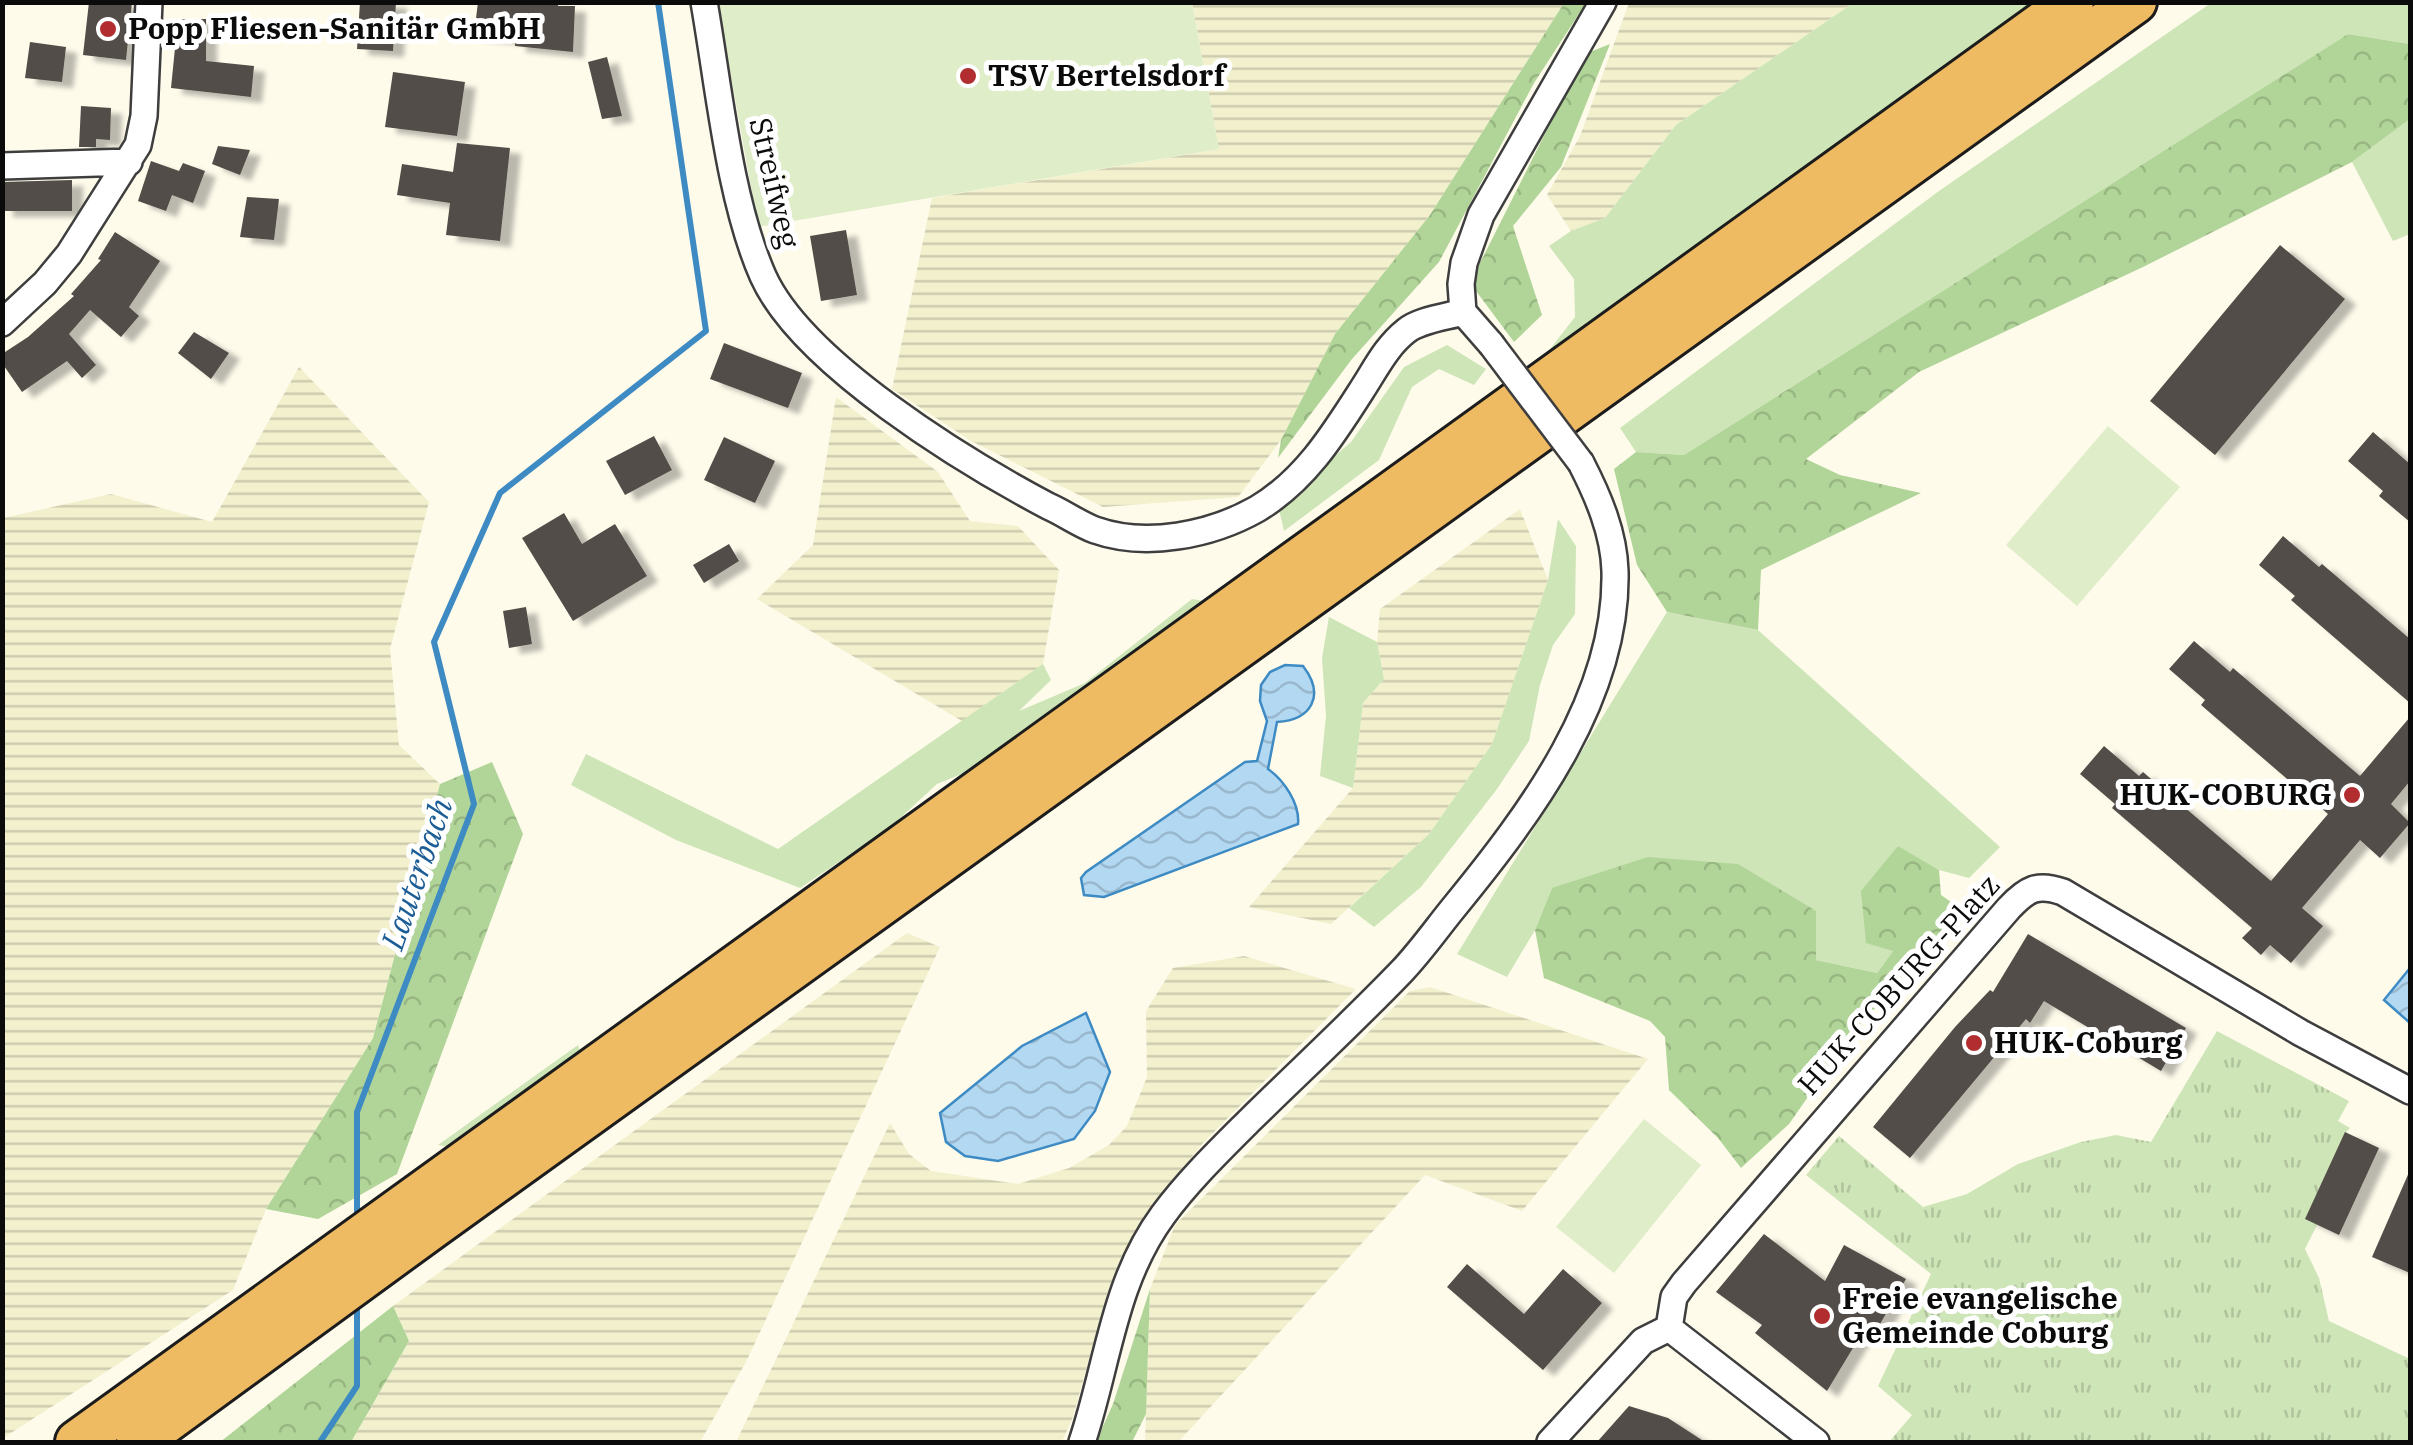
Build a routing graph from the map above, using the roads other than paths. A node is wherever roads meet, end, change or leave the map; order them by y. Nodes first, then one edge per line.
1 (149, 2) edge
2 (704, 2) edge
3 (1603, 2) edge
4 (2072, 2) edge
5 (2135, 2) edge
6 (130, 162) junction
7 (2, 166) edge
8 (1463, 312) junction
9 (2, 323) edge
10 (2410, 1091) edge
11 (430, 1208) junction
12 (305, 1300) junction
13 (1669, 1328) junction
14 (78, 1442) edge
15 (138, 1442) edge
16 (1082, 1442) edge
17 (1550, 1442) edge
18 (1816, 1442) edge

1 - 6 street
2 - 8 street, Streifweg
3 - 8 street
4 - 11 highway
5 - 11 highway
6 - 7 street
6 - 9 street
8 - 16 street, bridge
10 - 13 street, HUK-COBURG-Platz
11 - 12 highway
12 - 14 highway
12 - 15 highway
13 - 17 street
13 - 18 street

